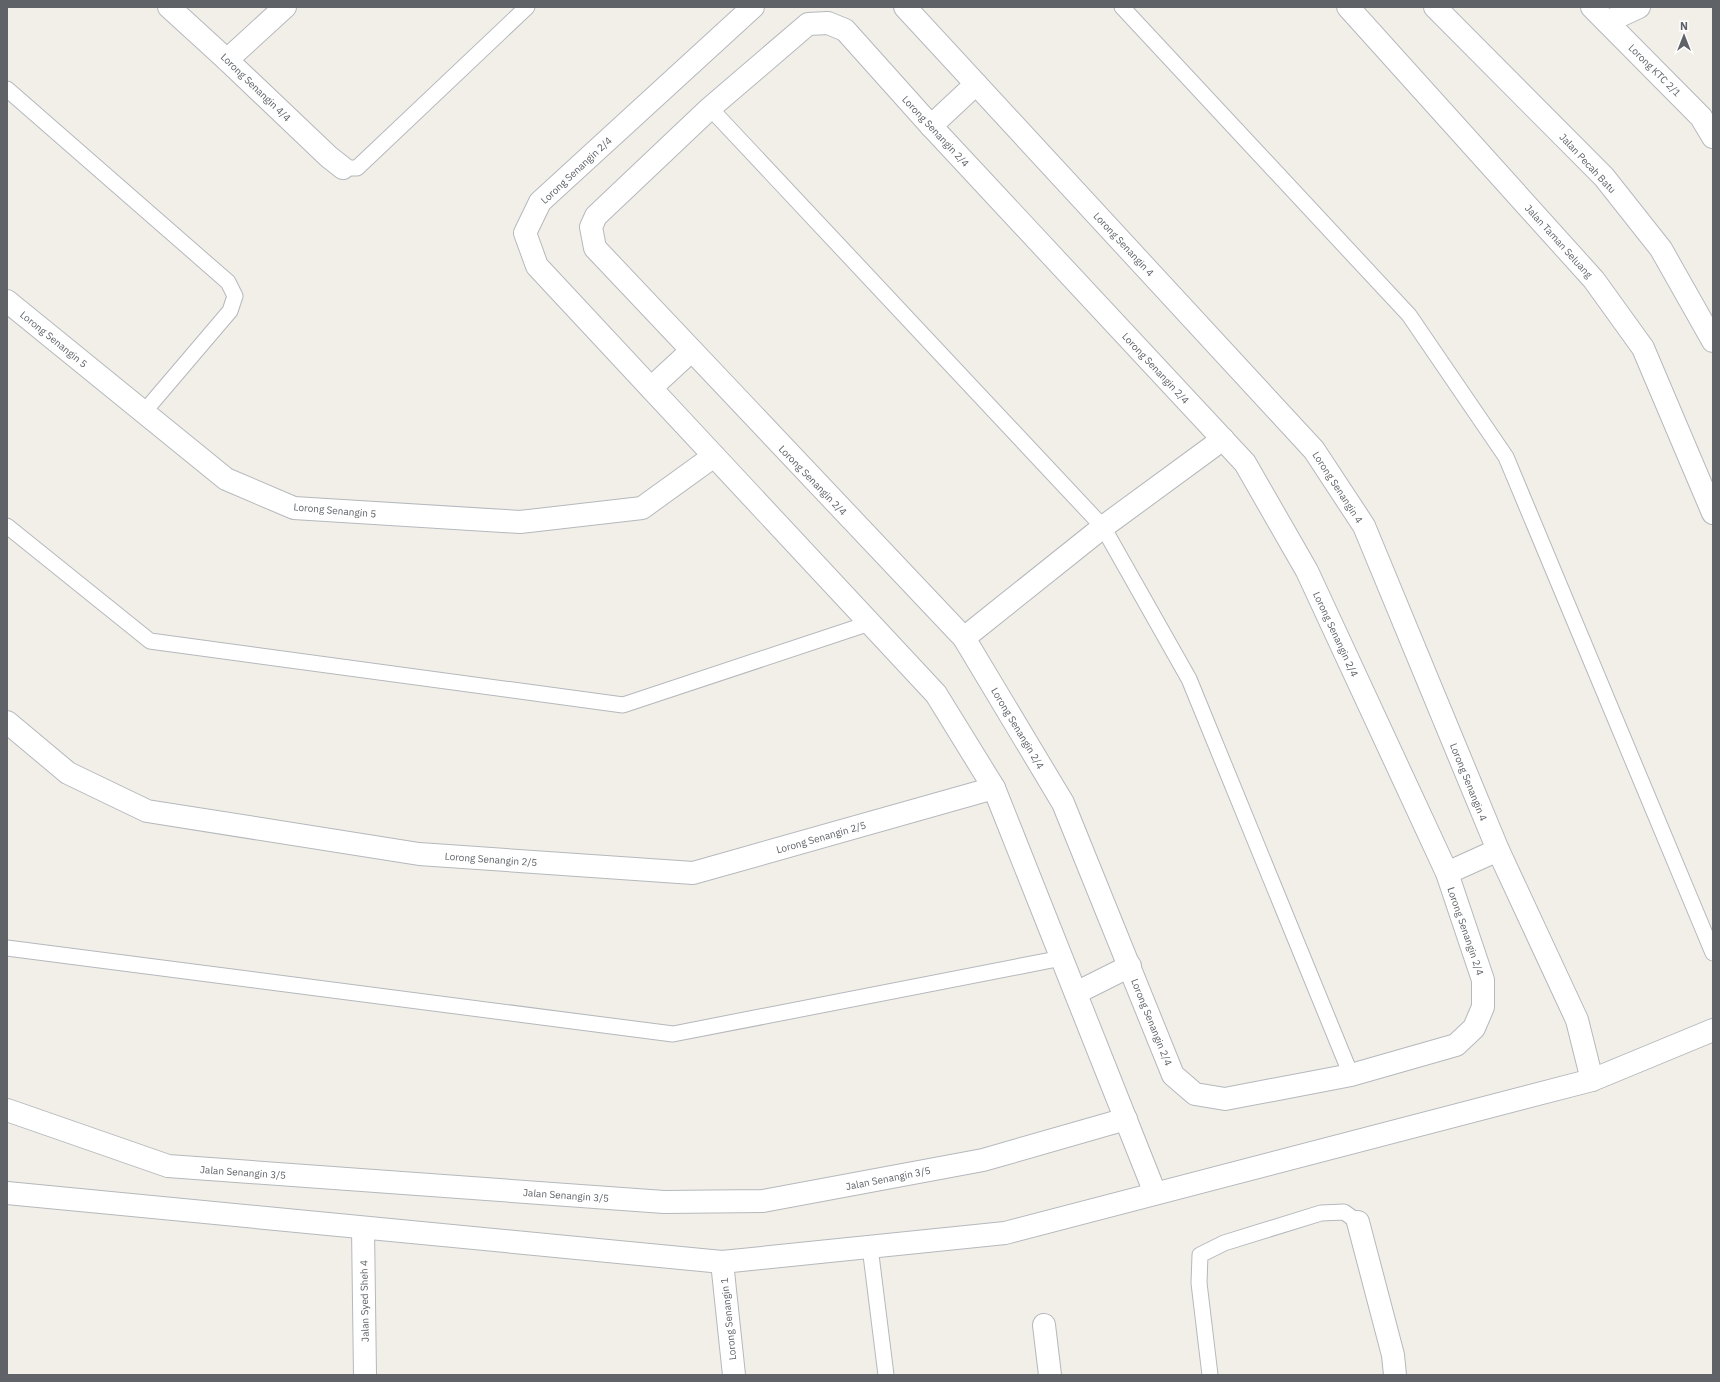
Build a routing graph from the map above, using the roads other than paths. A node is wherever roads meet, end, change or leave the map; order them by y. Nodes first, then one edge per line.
1 (169, 7) edge
2 (285, 7) edge
3 (527, 7) edge
4 (753, 7) edge
5 (905, 7) edge
6 (1122, 7) edge
7 (1348, 7) edge
8 (1435, 7) edge
9 (1639, 7) edge
10 (1600, 14) edge
11 (227, 60) junction
12 (976, 84) junction
13 (7, 89) edge
14 (710, 108) junction
15 (931, 126) junction
16 (1713, 137) edge
17 (343, 168) joint
18 (7, 301) edge
19 (1712, 336) edge
20 (691, 351) junction
21 (651, 388) junction
22 (144, 412) junction
23 (1223, 439) junction
24 (714, 456) junction
25 (1713, 513) edge
26 (7, 526) edge
27 (1103, 527) junction
28 (870, 623) junction
29 (964, 638) junction
30 (7, 722) edge
31 (994, 788) junction
32 (1498, 850) junction
33 (1447, 873) junction
34 (7, 948) edge
35 (1713, 953) edge
36 (1062, 958) junction
37 (1130, 966) junction
38 (1076, 993) junction
39 (1713, 1030) edge
40 (1351, 1075) junction
41 (1592, 1080) junction
42 (7, 1110) edge
43 (1126, 1119) junction
44 (7, 1193) edge
45 (1155, 1194) junction
46 (1358, 1222) joint
47 (362, 1228) junction
48 (870, 1247) junction
49 (722, 1262) junction
50 (1044, 1325) dead end
51 (365, 1375) edge
52 (734, 1375) edge
53 (886, 1375) edge
54 (1050, 1375) edge
55 (1210, 1375) edge
56 (1395, 1375) edge

1 - 11 street, Lorong Senangin 4/4
2 - 11 street
3 - 17 lane
4 - 21 street, Lorong Senangin 2/4
5 - 12 street, Lorong Senangin 4
6 - 35 lane
7 - 25 street, Jalan Taman Seluang
8 - 19 street, Jalan Pecah Batu
9 - 10 street
10 - 16 street, Lorong KTC 2/1
11 - 17 street, Lorong Senangin 4/4
12 - 15 street
12 - 32 street, Lorong Senangin 4
13 - 22 lane
14 - 15 street, Lorong Senangin 2/4
14 - 20 street, Lorong Senangin 2/4
14 - 27 lane
15 - 23 street, Lorong Senangin 2/4
18 - 22 street, Lorong Senangin 5
20 - 21 street
20 - 29 street, Lorong Senangin 2/4
21 - 24 street, Lorong Senangin 2/4
22 - 24 street, Lorong Senangin 5
23 - 27 street
23 - 33 street, Lorong Senangin 2/4
24 - 28 street, Lorong Senangin 2/4
26 - 28 lane
27 - 29 street
27 - 40 lane
28 - 31 street, Lorong Senangin 2/4
29 - 37 street, Lorong Senangin 2/4
30 - 31 street, Lorong Senangin 2/5
31 - 36 street, Lorong Senangin 2/4
32 - 33 street
32 - 41 street, Lorong Senangin 4
33 - 40 street, Lorong Senangin 2/4
34 - 36 lane
36 - 38 street, Lorong Senangin 2/4
37 - 38 street
37 - 40 street, Lorong Senangin 2/4
38 - 43 street, Lorong Senangin 2/4
39 - 41 street
41 - 45 street
42 - 43 street, Jalan Senangin 3/5
43 - 45 street, Lorong Senangin 2/4
44 - 47 street
45 - 48 street
46 - 55 lane
46 - 56 street
47 - 49 street
47 - 51 street, Jalan Syed Sheh 4
48 - 49 street
48 - 53 lane
49 - 52 street, Lorong Senangin 1
50 - 54 street

